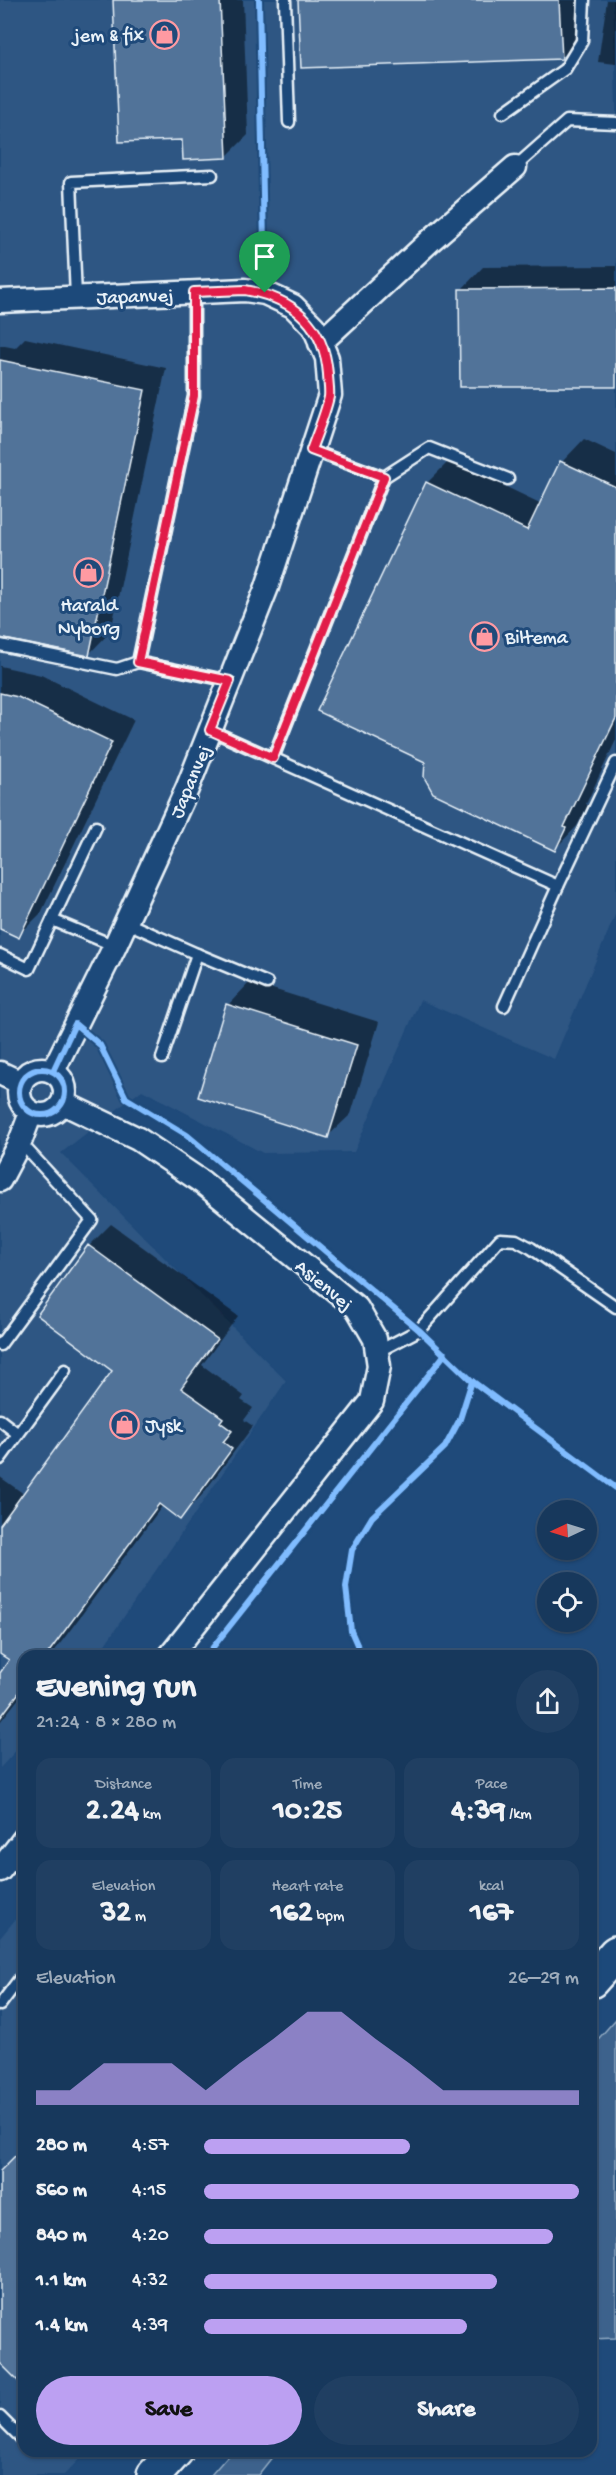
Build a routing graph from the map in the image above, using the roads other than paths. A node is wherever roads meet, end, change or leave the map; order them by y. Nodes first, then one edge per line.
1 (285, 0) edge
2 (584, 0) edge
3 (503, 113) dead end
4 (289, 122) dead end
5 (616, 123) edge
6 (515, 167) joint
7 (212, 176) dead end
8 (194, 292) junction
9 (76, 297) junction
10 (0, 301) edge
11 (320, 343) junction
12 (311, 450) junction
13 (384, 477) junction
14 (508, 479) dead end
15 (0, 645) edge
16 (138, 662) junction
17 (230, 681) junction
18 (210, 730) junction
19 (273, 758) junction
20 (616, 763) edge
21 (96, 827) dead end
22 (558, 886) junction
23 (52, 920) junction
24 (125, 922) junction
25 (115, 946) junction
26 (197, 954) junction
27 (0, 955) edge
28 (267, 984) dead end
29 (504, 1006) dead end
30 (162, 1058) dead end
31 (53, 1071) junction
32 (0, 1073) edge
33 (21, 1083) junction
34 (63, 1103) junction
35 (31, 1113) junction
36 (20, 1142) junction
37 (0, 1180) edge
38 (616, 1307) edge
39 (0, 1345) edge
40 (377, 1352) junction
41 (65, 1370) dead end
42 (0, 1420) edge
43 (18, 1434) junction
44 (0, 1459) edge
45 (175, 1650) edge
46 (18, 1847) edge
47 (0, 1870) edge
48 (616, 1953) edge
49 (597, 1974) edge
50 (18, 1981) edge
51 (0, 2004) edge
52 (0, 2417) edge
53 (18, 2435) edge
54 (170, 2457) edge
55 (154, 2475) edge

1 - 4 lane
2 - 3 lane
5 - 6 lane
6 - 11 street
7 - 9 lane
8 - 9 street, Japanvej
8 - 11 street, Japanvej
8 - 16 lane
9 - 10 street, Japanvej
11 - 12 street, Japanvej
12 - 13 lane
12 - 17 street, Japanvej
13 - 14 lane
13 - 19 lane
15 - 16 lane
16 - 17 lane
17 - 18 street, Japanvej
18 - 19 lane
18 - 24 street, Japanvej
19 - 22 lane
20 - 22 lane
21 - 23 lane
22 - 29 lane
23 - 25 lane
23 - 27 lane
24 - 25 street, Japanvej
24 - 26 lane
25 - 31 street, Japanvej
26 - 28 lane
26 - 30 lane
31 - 33 street
31 - 34 street
32 - 33 street
33 - 35 street
34 - 35 street
34 - 40 street, Asienvej
35 - 36 street
36 - 37 street
36 - 39 lane
38 - 40 lane
40 - 45 street, Asienvej
41 - 43 lane
42 - 43 lane
43 - 44 lane
46 - 47 street
48 - 49 main road
50 - 51 lane
52 - 53 lane
54 - 55 main road

